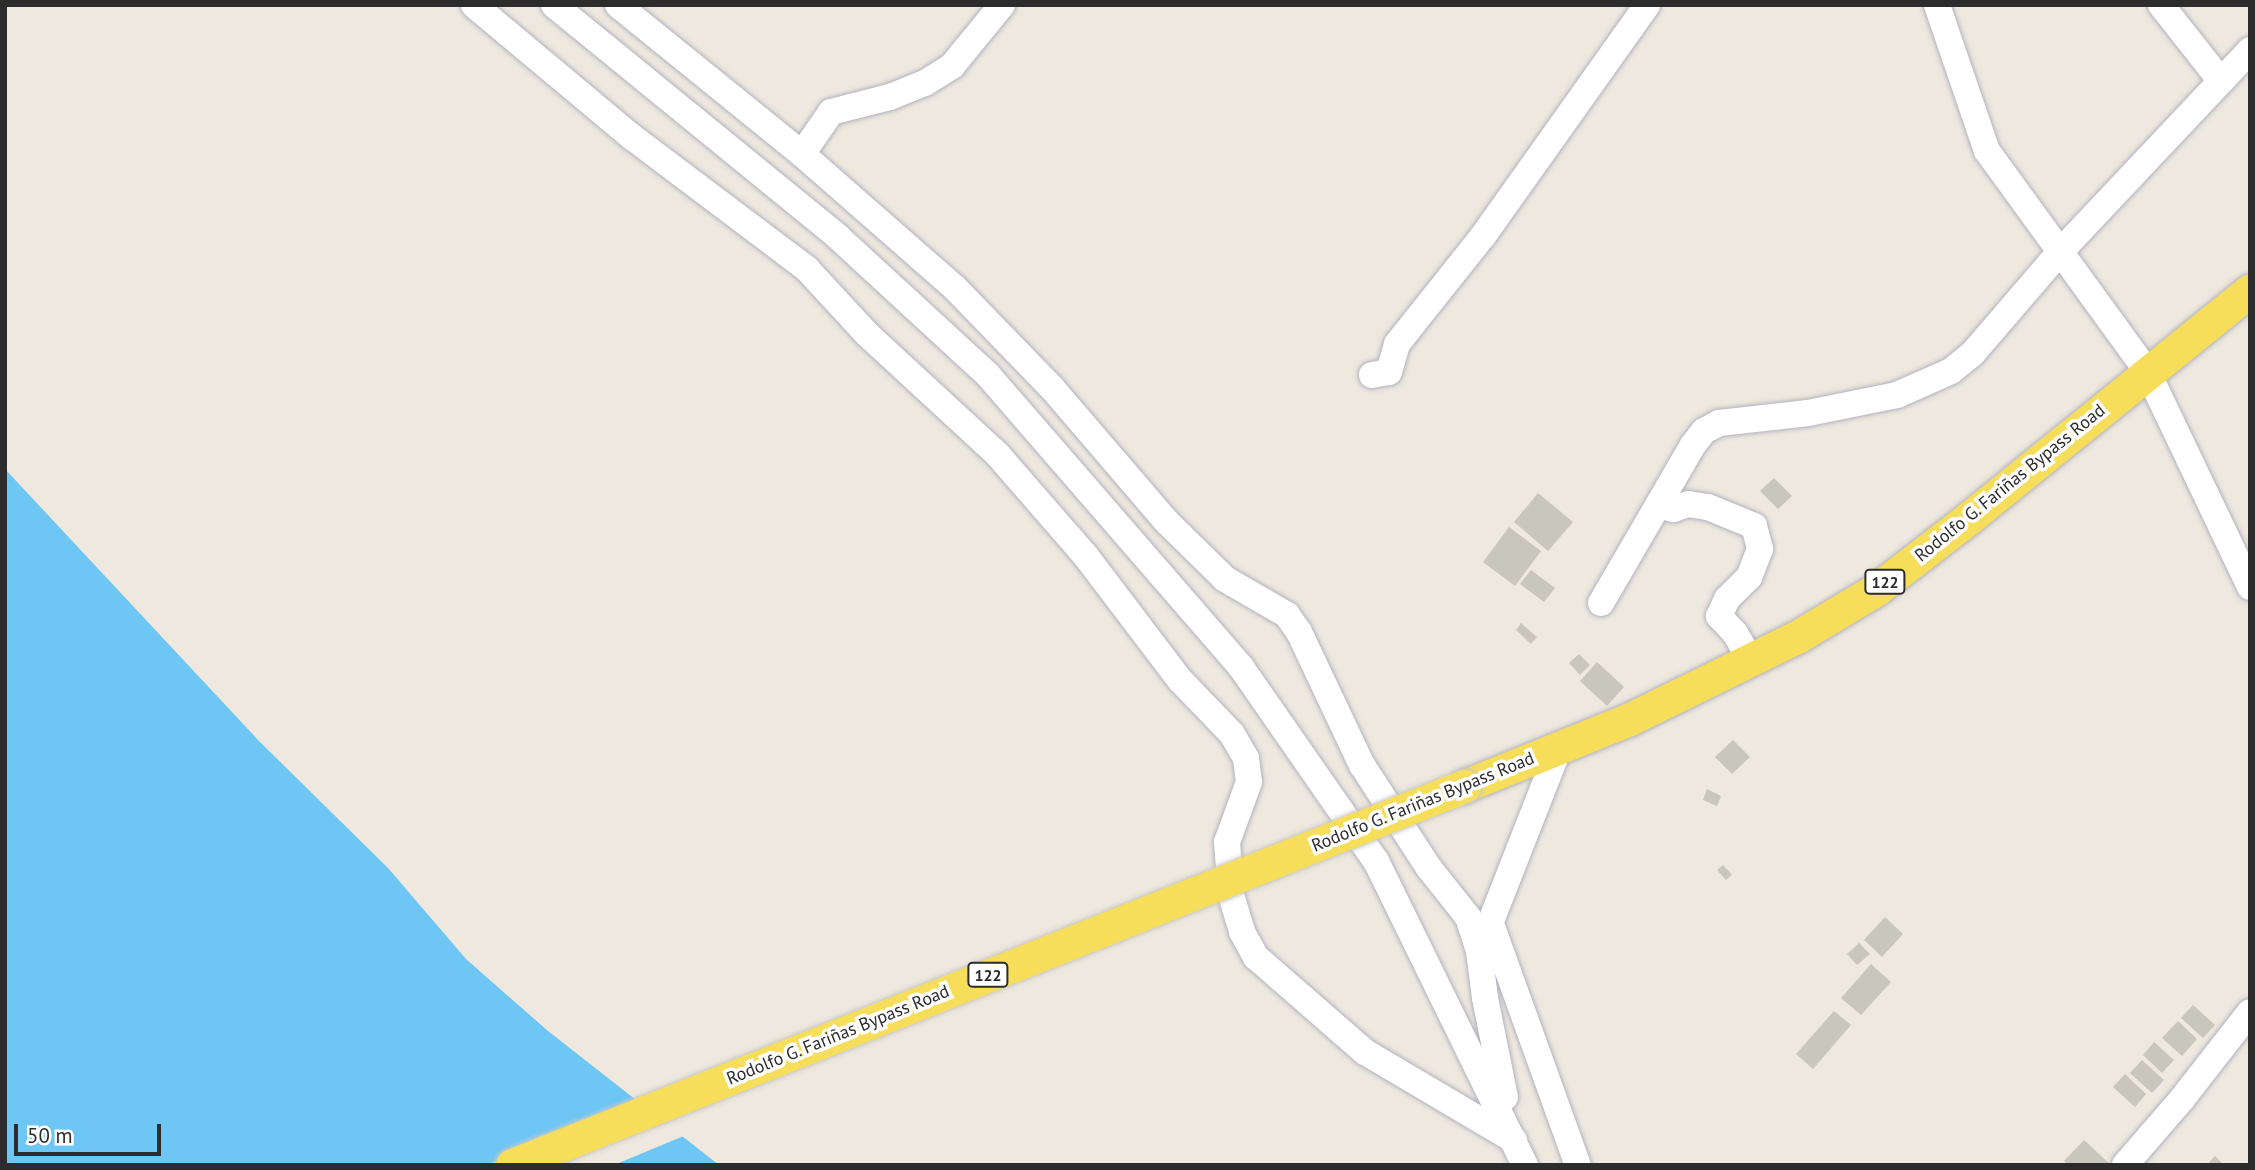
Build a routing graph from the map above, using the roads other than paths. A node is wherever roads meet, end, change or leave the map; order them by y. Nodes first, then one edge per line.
1 (474, 5) edge
2 (554, 5) edge
3 (618, 5) edge
4 (1002, 5) edge
5 (1647, 5) edge
6 (1937, 5) edge
7 (2161, 5) edge
8 (2250, 50) edge
9 (2221, 80) junction
10 (802, 154) junction
11 (2059, 253) junction
12 (2250, 290) edge
13 (2148, 373) junction
14 (1373, 375) dead end
15 (1658, 505) junction
16 (2250, 587) edge
17 (1601, 603) dead end
18 (1751, 661) junction
19 (1559, 748) junction
20 (1491, 924) junction
21 (1479, 951) junction
22 (2250, 1012) edge
23 (1514, 1140) junction
24 (512, 1165) edge
25 (1525, 1165) edge
26 (1578, 1165) edge
27 (2125, 1165) edge

1 - 23 street
2 - 23 street
3 - 10 street
4 - 10 street
5 - 14 street
6 - 11 street
7 - 9 street
8 - 9 street
9 - 11 street
10 - 21 street
11 - 13 street
11 - 15 street
12 - 13 main road, Rodolfo G. Fariñas Bypass Road / 122
13 - 16 street
13 - 18 main road, Rodolfo G. Fariñas Bypass Road / 122
15 - 17 street
15 - 18 street
18 - 19 main road, Rodolfo G. Fariñas Bypass Road / 122
19 - 20 street
19 - 24 main road, Rodolfo G. Fariñas Bypass Road / 122, bridge
20 - 21 street
20 - 26 street
21 - 23 street
22 - 27 street
23 - 25 street

